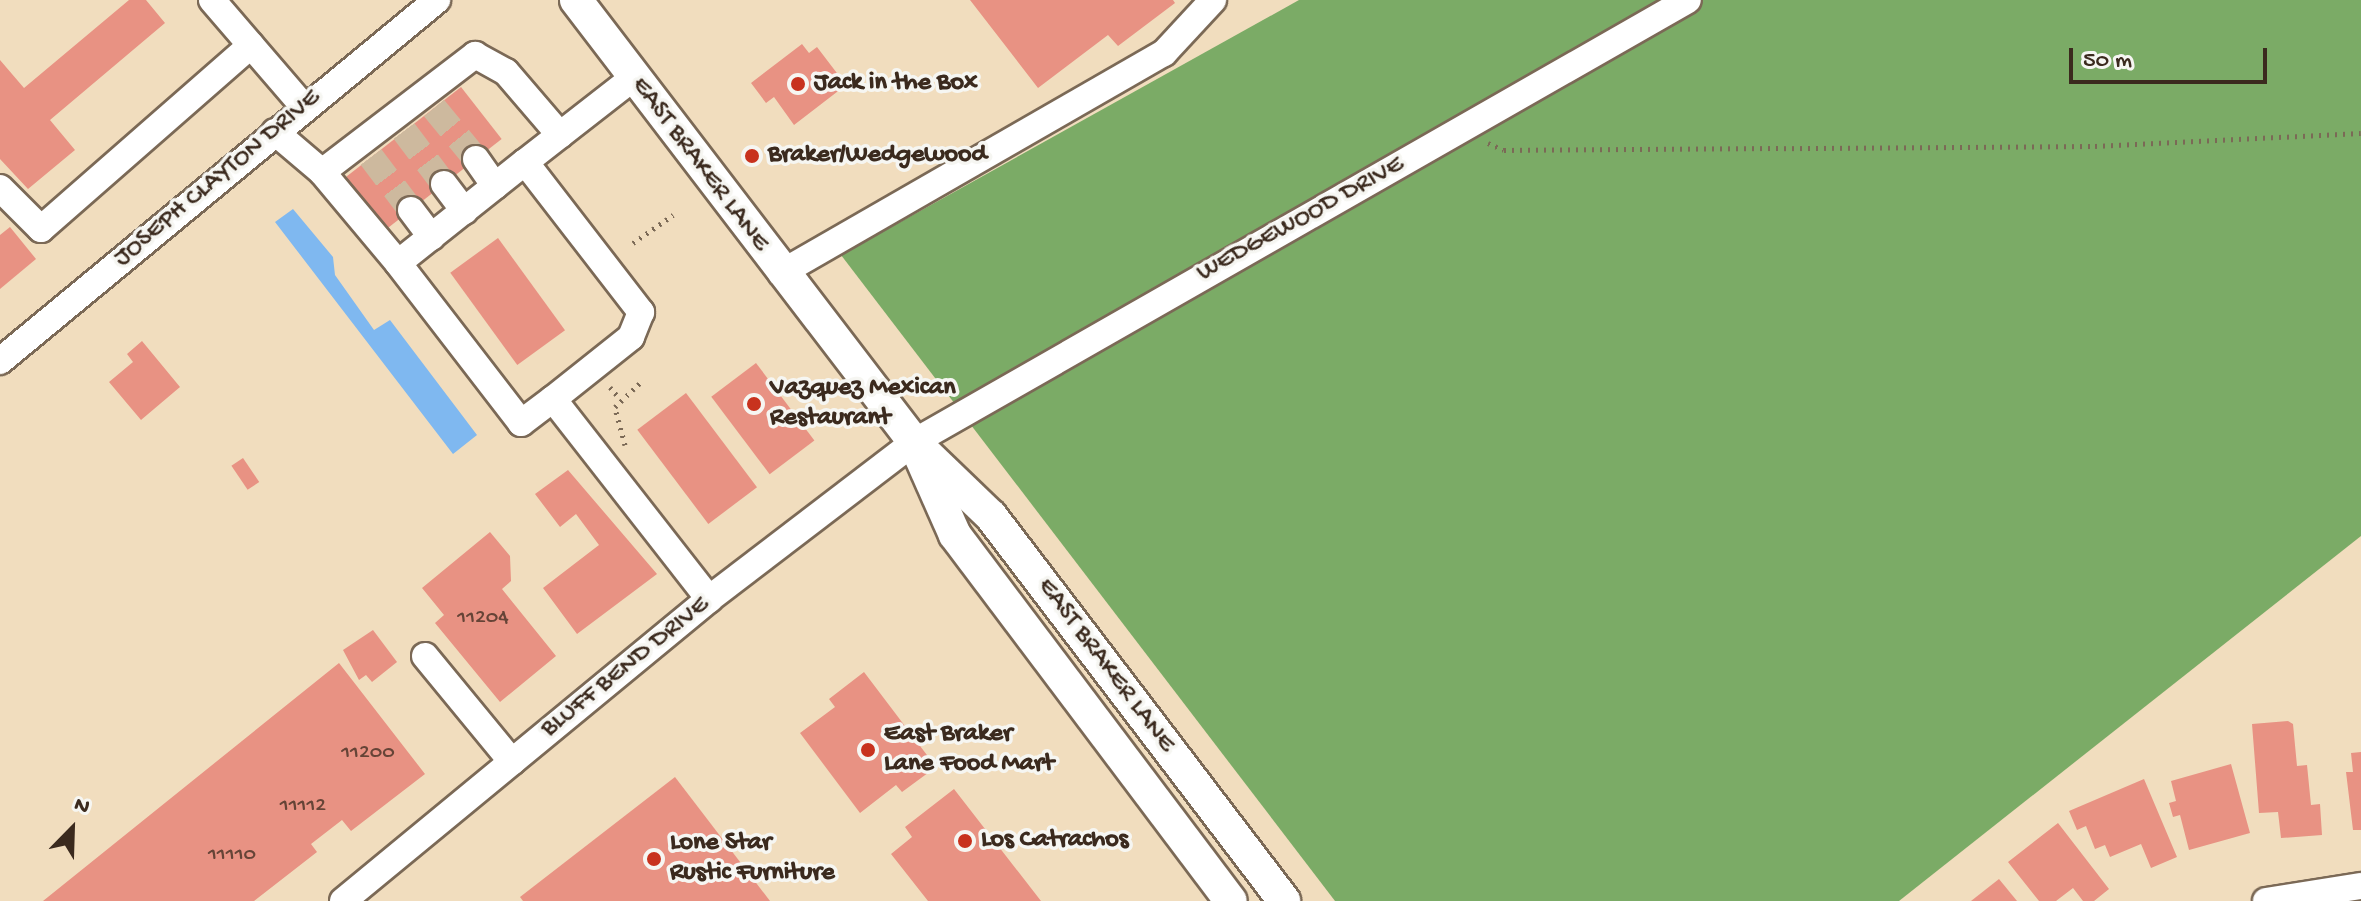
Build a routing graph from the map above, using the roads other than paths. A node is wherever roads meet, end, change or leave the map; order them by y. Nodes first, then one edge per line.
1 (212, 0) edge
2 (437, 0) edge
3 (576, 0) edge
4 (1213, 0) edge
5 (1688, 0) edge
6 (251, 45) junction
7 (633, 78) junction
8 (304, 107) junction
9 (275, 132) junction
10 (560, 135) junction
11 (476, 159) tunnel mouth
12 (525, 162) junction
13 (322, 172) junction
14 (444, 184) tunnel mouth
15 (495, 186) junction
16 (0, 188) edge
17 (411, 210) tunnel mouth
18 (464, 211) junction
19 (431, 237) junction
20 (398, 263) junction
21 (781, 273) junction
22 (0, 361) edge
23 (553, 399) junction
24 (914, 442) junction
25 (709, 599) junction
26 (425, 656) dead end
27 (512, 762) junction
28 (2351, 891) edge
29 (343, 901) edge
30 (1231, 901) edge
31 (1284, 901) edge
32 (2266, 901) edge

1 - 6 street
2 - 8 street, JOSEPH CLAYTON DRIVE
3 - 7 main road, EAST BRAKER LANE
4 - 21 street
5 - 24 street, WEDGEWOOD DRIVE
6 - 8 street
6 - 16 street
7 - 10 street
7 - 21 main road, EAST BRAKER LANE
8 - 9 street, JOSEPH CLAYTON DRIVE
9 - 13 street
9 - 22 street, JOSEPH CLAYTON DRIVE
10 - 12 street
10 - 13 street
11 - 15 street
12 - 15 street
12 - 23 street
13 - 20 street
14 - 18 street
15 - 18 street
17 - 19 street
18 - 19 street
19 - 20 street
20 - 23 street
21 - 24 main road, EAST BRAKER LANE
23 - 25 street
24 - 25 street, BLUFF BEND DRIVE
24 - 30 main road, EAST BRAKER LANE
24 - 31 main road, EAST BRAKER LANE
25 - 27 street, BLUFF BEND DRIVE
26 - 27 street
27 - 29 street, BLUFF BEND DRIVE
28 - 32 street

